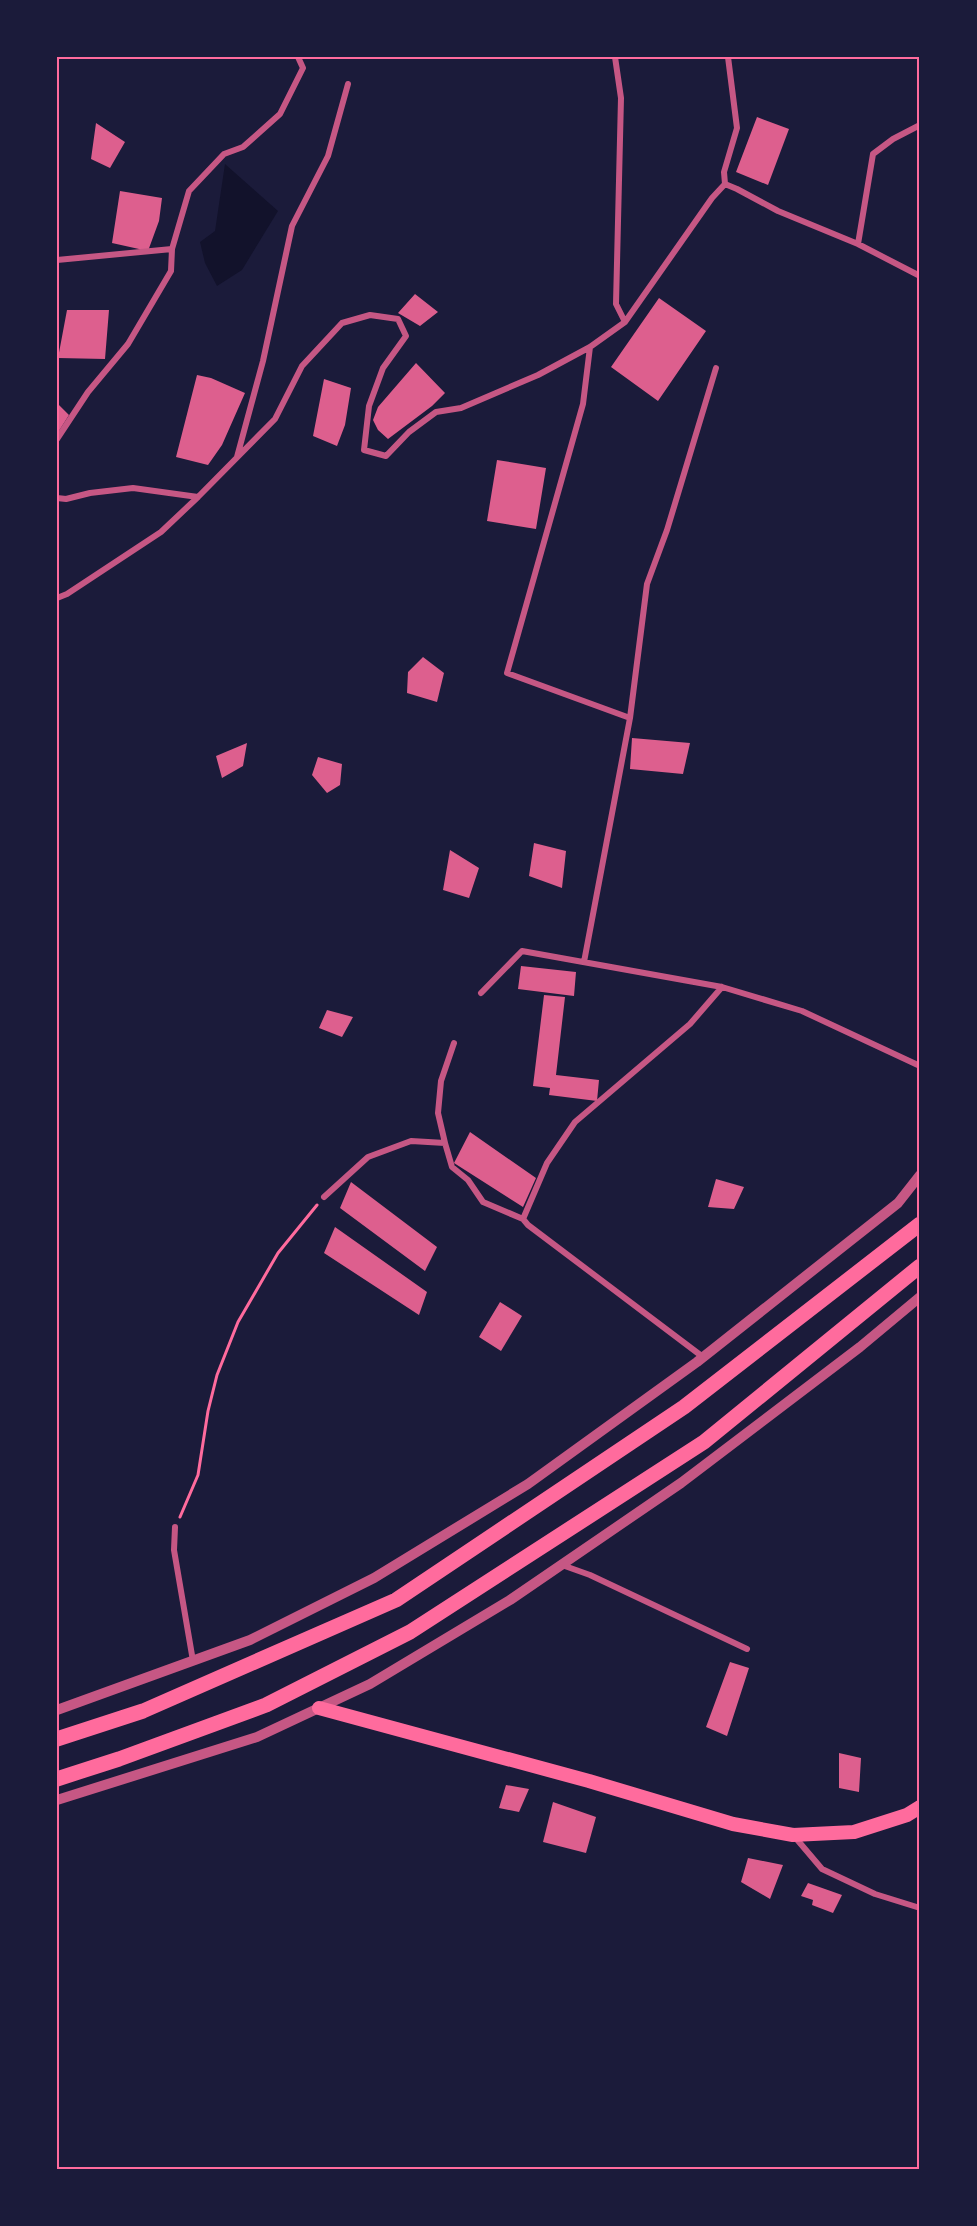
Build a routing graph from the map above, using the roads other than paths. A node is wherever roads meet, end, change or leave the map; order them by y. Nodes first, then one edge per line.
1 (298, 57) edge
2 (615, 57) edge
3 (728, 57) edge
4 (348, 84) dead end
5 (920, 125) edge
6 (725, 184) junction
7 (858, 244) junction
8 (172, 249) junction
9 (57, 260) edge
10 (920, 276) edge
11 (625, 322) junction
12 (590, 347) junction
13 (717, 368) dead end
14 (57, 439) edge
15 (237, 458) junction
16 (198, 497) junction
17 (57, 498) edge
18 (57, 598) edge
19 (630, 718) junction
20 (584, 962) junction
21 (722, 987) junction
22 (481, 993) dead end
23 (454, 1042) dead end
24 (920, 1066) edge
25 (445, 1143) junction
26 (920, 1175) edge
27 (324, 1197) road end
28 (524, 1219) junction
29 (920, 1224) edge
30 (920, 1266) edge
31 (920, 1297) edge
32 (703, 1357) junction
33 (175, 1527) road end
34 (561, 1565) junction
35 (747, 1649) dead end
36 (193, 1661) junction
37 (319, 1708) junction
38 (57, 1710) edge
39 (57, 1739) edge
40 (57, 1779) edge
41 (57, 1800) edge
42 (920, 1807) edge
43 (793, 1835) junction
44 (920, 1908) edge

1 - 8 street
2 - 11 street
3 - 6 street
4 - 15 street
5 - 7 street
6 - 7 street
6 - 11 street
7 - 10 street
8 - 9 street
8 - 14 street
11 - 12 street
12 - 15 street
12 - 19 street
13 - 19 street
15 - 16 street
16 - 17 street
16 - 18 street
19 - 20 street
20 - 21 street
20 - 22 street
21 - 24 street
21 - 28 street
23 - 25 street
25 - 27 street
25 - 28 street
26 - 32 street
28 - 32 street
29 - 39 highway
30 - 40 highway
31 - 34 street
32 - 36 street
33 - 36 street
34 - 35 street
34 - 37 street
36 - 38 street
37 - 41 street
37 - 43 main road
42 - 43 main road
43 - 44 street

